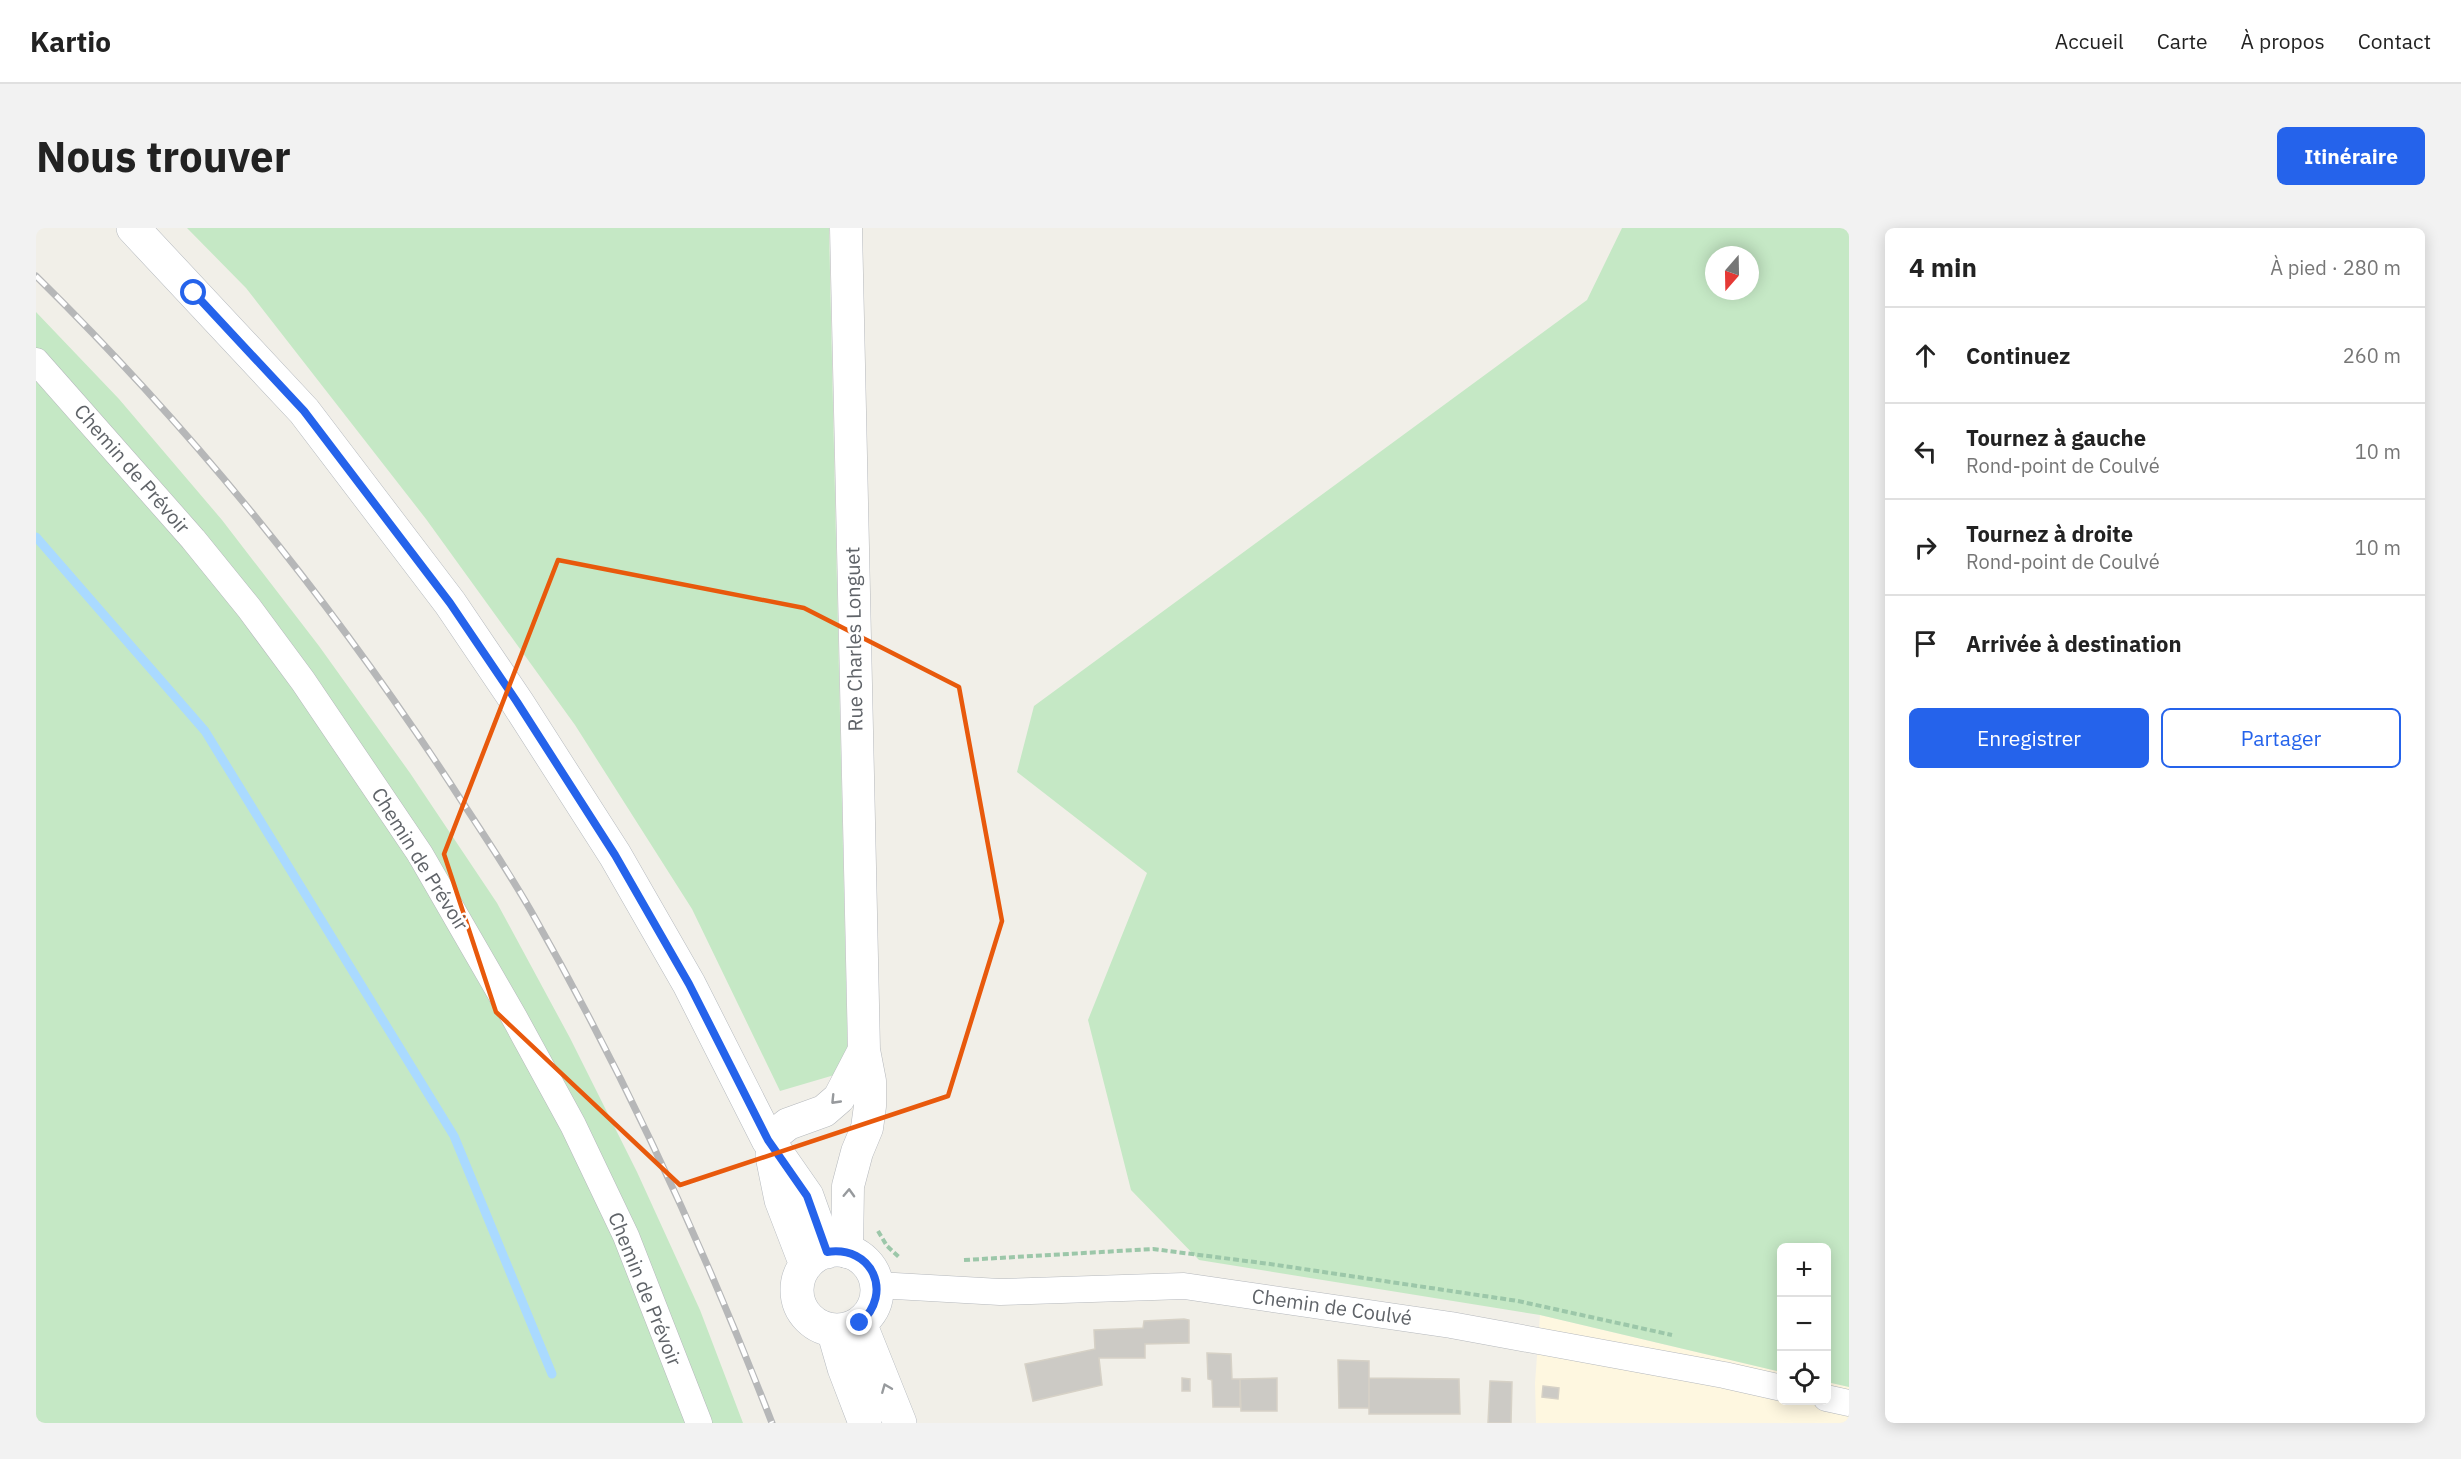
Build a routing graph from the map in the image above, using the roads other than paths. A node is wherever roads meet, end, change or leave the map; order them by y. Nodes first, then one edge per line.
1 (133, 228) edge
2 (846, 228) edge
3 (36, 362) edge
4 (864, 1050) junction
5 (768, 1140) junction
6 (827, 1256) junction
7 (877, 1285) junction
8 (847, 1326) junction
9 (1777, 1387) edge
10 (1831, 1399) edge
11 (1849, 1403) edge
12 (699, 1423) edge
13 (865, 1423) edge
14 (900, 1423) edge

1 - 5 main road
2 - 4 street, Rue Charles Longuet
3 - 12 street, Chemin de Prévoir
4 -> 5 street, Rue Charles Longuet
6 -> 4 street, Rue Charles Longuet
5 - 6 main road
6 - 7 main road
6 - 8 main road
7 - 8 main road
7 - 9 street, Chemin de Coulvé
8 - 13 main road
14 -> 8 main road
10 - 11 street

